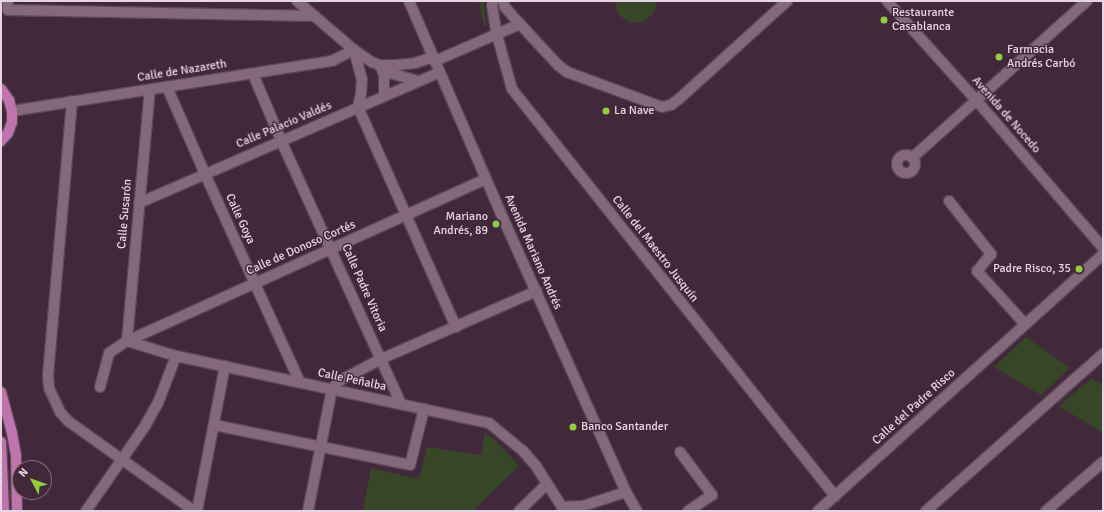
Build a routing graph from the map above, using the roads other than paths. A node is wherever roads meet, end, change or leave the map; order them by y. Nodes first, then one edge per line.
1 (297, 1) edge
2 (410, 1) edge
3 (493, 1) edge
4 (503, 1) edge
5 (788, 1) edge
6 (887, 1) edge
7 (1087, 1) edge
8 (8, 6) edge
9 (315, 16) junction
10 (520, 24) junction
11 (497, 35) junction
12 (354, 50) junction
13 (434, 59) junction
14 (379, 65) junction
15 (440, 72) junction
16 (253, 74) junction
17 (362, 76) junction
18 (418, 81) junction
19 (167, 87) junction
20 (1, 89) edge
21 (150, 90) junction
22 (384, 96) junction
23 (977, 101) junction
24 (72, 102) junction
25 (358, 107) junction
26 (12, 111) junction
27 (281, 140) junction
28 (1, 141) edge
29 (912, 158) dead end
30 (205, 174) junction
31 (486, 179) junction
32 (950, 201) dead end
33 (139, 203) junction
34 (405, 216) junction
35 (331, 248) junction
36 (1103, 248) edge
37 (1103, 254) edge
38 (255, 283) junction
39 (536, 292) junction
40 (1025, 324) junction
41 (456, 327) junction
42 (127, 341) junction
43 (1103, 354) edge
44 (176, 356) junction
45 (381, 359) junction
46 (225, 366) junction
47 (300, 382) junction
48 (100, 387) dead end
49 (332, 389) junction
50 (1, 392) edge
51 (401, 404) junction
52 (424, 409) junction
53 (214, 425) junction
54 (1, 442) edge
55 (320, 446) junction
56 (680, 452) dead end
57 (122, 460) junction
58 (1103, 462) edge
59 (547, 484) junction
60 (626, 492) junction
61 (835, 496) junction
62 (3, 498) edge
63 (563, 509) edge
64 (4, 511) edge
65 (16, 511) edge
66 (86, 511) edge
67 (195, 511) edge
68 (308, 511) edge
69 (519, 511) edge
70 (637, 511) edge
71 (688, 511) edge
72 (819, 511) edge
73 (926, 511) edge
74 (1046, 511) edge

1 - 9 street
2 - 13 street, Avenida Mariano Andrés
3 - 11 street, Calle del Maestro Jusquín
4 - 10 street
5 - 10 street
6 - 23 street, Avenida de Nocedo
7 - 23 street
8 - 9 street
9 - 12 street
10 - 11 street
11 - 13 street
11 - 61 street, Calle del Maestro Jusquín
12 - 14 street
12 - 16 street, Calle de Nazareth
12 - 17 street
13 - 14 street
13 - 15 street, Avenida Mariano Andrés
14 - 17 street
14 - 18 street
14 - 22 street
15 - 18 street, Calle Palacio Valdés
15 - 31 street, Avenida Mariano Andrés
16 - 19 street, Calle de Nazareth
16 - 27 street, Calle Padre Vitoria
17 - 25 street
18 - 22 street, Calle Palacio Valdés
19 - 21 street, Calle de Nazareth
19 - 30 street, Calle Goya
20 - 26 main road
21 - 24 street, Calle de Nazareth
21 - 33 street, Calle Susarón
22 - 25 street, Calle Palacio Valdés
23 - 29 street
23 - 36 street, Avenida de Nocedo
24 - 26 street, Calle de Nazareth
24 - 57 street
25 - 27 street, Calle Palacio Valdés
25 - 34 street
26 - 28 main road
27 - 30 street, Calle Palacio Valdés
27 - 35 street, Calle Padre Vitoria
30 - 33 street, Calle Palacio Valdés
30 - 38 street, Calle Goya
31 - 34 street, Calle de Donoso Cortés
31 - 39 street, Avenida Mariano Andrés
32 - 40 street
33 - 42 street, Calle Susarón
34 - 35 street, Calle de Donoso Cortés
34 - 41 street
35 - 38 street, Calle de Donoso Cortés
35 - 45 street, Calle Padre Vitoria
37 - 40 street, Calle del Padre Risco
38 - 42 street, Calle de Donoso Cortés
38 - 47 street, Calle Goya
39 - 41 street
39 - 60 street, Avenida Mariano Andrés
40 - 61 street, Calle del Padre Risco
41 - 45 street
42 - 44 street, Calle Peñalba
42 - 48 street, Calle de Donoso Cortés
43 - 73 street
44 - 46 street, Calle Peñalba
44 - 57 street
45 - 49 street
45 - 51 street, Calle Padre Vitoria
46 - 47 street, Calle Peñalba
46 - 53 street
47 - 49 street, Calle Peñalba
49 - 51 street, Calle Peñalba
49 - 55 street
50 - 65 main road
51 - 52 street, Calle Peñalba
52 - 55 street
52 - 59 street, Calle Peñalba
53 - 55 street
53 - 67 street
54 - 62 main road
55 - 68 street
56 - 71 street
57 - 66 street
57 - 67 street
58 - 74 street
59 - 63 street, Calle Peñalba
59 - 69 street
60 - 63 street
60 - 70 street, Avenida Mariano Andrés
61 - 72 street, Calle del Padre Risco
62 - 64 main road

